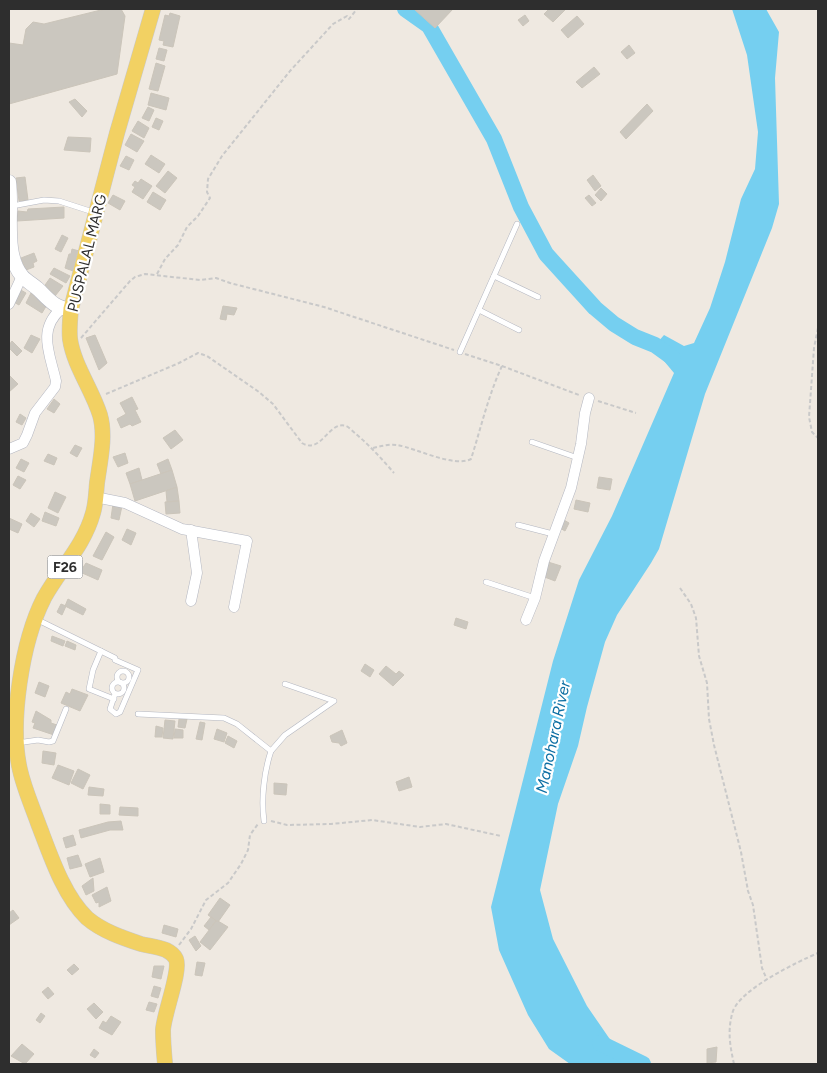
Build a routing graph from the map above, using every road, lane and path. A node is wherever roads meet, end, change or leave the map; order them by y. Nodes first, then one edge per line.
1 (153, 9) edge
2 (357, 9) edge
3 (9, 182) edge
4 (10, 201) edge
5 (96, 213) junction
6 (517, 224) dead end
7 (157, 274) junction
8 (22, 276) junction
9 (494, 276) junction
10 (538, 297) dead end
11 (9, 304) edge
12 (66, 309) junction
13 (479, 310) junction
14 (818, 328) edge
15 (519, 330) dead end
16 (71, 341) junction
17 (460, 352) junction
18 (502, 366) junction
19 (589, 398) junction
20 (94, 399) junction
21 (636, 413) dead end
22 (818, 438) edge
23 (532, 442) dead end
24 (373, 448) junction
25 (9, 449) edge
26 (578, 458) junction
27 (394, 473) dead end
28 (95, 497) junction
29 (518, 525) dead end
30 (191, 530) junction
31 (553, 534) junction
32 (486, 582) dead end
33 (680, 588) dead end
34 (535, 598) junction
35 (191, 601) dead end
36 (234, 608) dead end
37 (35, 618) junction
38 (526, 620) dead end
39 (101, 650) junction
40 (285, 684) dead end
41 (114, 696) junction
42 (66, 709) dead end
43 (138, 714) dead end
44 (17, 743) junction
45 (271, 751) junction
46 (14, 768) edge
47 (264, 821) junction
48 (501, 836) dead end
49 (818, 952) edge
50 (172, 953) junction
51 (767, 980) junction
52 (165, 1064) edge
53 (734, 1064) edge

1 - 5 main road, PUSPALAL MARG / F26
2 - 7 path
3 - 4 street
4 - 5 lane
4 - 8 street
5 - 12 main road, PUSPALAL MARG / F26
6 - 9 lane
7 - 16 path
7 - 17 path
8 - 11 street
8 - 12 street
9 - 10 lane
9 - 13 lane
12 - 16 main road, PUSPALAL MARG / F26
12 - 25 street
13 - 15 lane
13 - 17 lane
14 - 22 path
16 - 20 main road, PUSPALAL MARG / F26
17 - 18 path
18 - 19 path
18 - 24 path
19 - 21 path
19 - 26 street
20 - 24 path
20 - 28 main road, PUSPALAL MARG / F26
23 - 26 lane
24 - 27 path
26 - 31 street
28 - 30 street
28 - 37 main road, PUSPALAL MARG / F26
29 - 31 lane
30 - 35 street
30 - 36 street
31 - 34 street
32 - 34 lane
33 - 51 path
34 - 38 street
37 - 39 lane
37 - 44 main road, PUSPALAL MARG / F26
39 - 41 lane
39 - 41 lane
40 - 45 lane
41 - 41 lane
42 - 44 lane
43 - 45 lane
44 - 46 main road, PUSPALAL MARG / F26
45 - 47 lane
46 - 50 main road, PUSPALAL MARG / F26
47 - 48 path
47 - 50 path
49 - 51 path
50 - 52 main road
51 - 53 path

